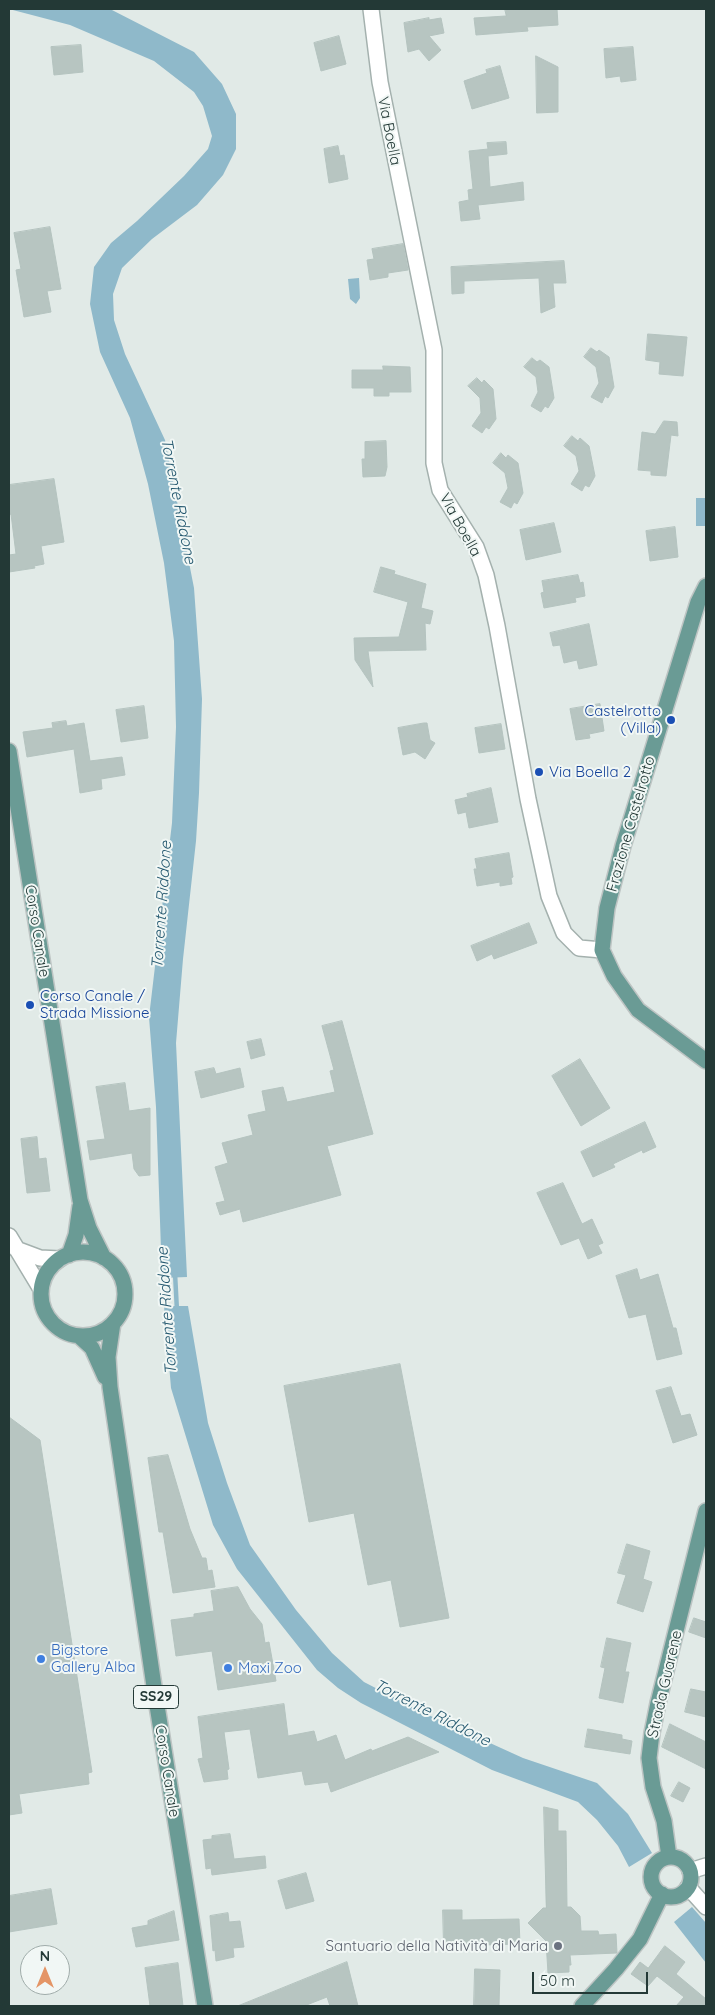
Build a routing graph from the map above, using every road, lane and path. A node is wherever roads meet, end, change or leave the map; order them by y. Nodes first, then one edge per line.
1 (371, 9) edge
2 (706, 586) edge
3 (9, 751) edge
4 (602, 950) junction
5 (706, 1061) edge
6 (80, 1200) junction
7 (12, 1242) edge
8 (64, 1257) junction
9 (104, 1258) junction
10 (41, 1290) junction
11 (113, 1323) junction
12 (79, 1336) junction
13 (110, 1387) junction
14 (706, 1511) edge
15 (669, 1857) junction
16 (706, 1866) edge
17 (690, 1871) junction
18 (688, 1887) junction
19 (662, 1894) junction
20 (706, 1907) edge
21 (205, 2006) edge
22 (582, 2006) edge

1 - 4 street, Via Boella
2 - 4 main road, Frazione Castelrotto
3 - 6 main road, Corso Canale
4 - 5 main road
6 - 8 main road, Corso Canale
6 - 9 main road, Corso Canale
7 - 8 street
7 - 10 street
8 - 9 main road
8 - 10 main road, Corso Canale
9 - 11 main road, Corso Canale
10 - 12 main road, Corso Canale
11 - 12 main road
11 - 13 main road, Corso Canale
12 - 13 main road, Corso Canale
13 - 21 main road, Corso Canale / SS29
14 - 15 main road, Strada Guarene
15 - 17 main road
15 - 19 main road
16 - 17 street
17 - 18 main road
18 - 19 main road
18 - 20 street
19 - 22 main road

